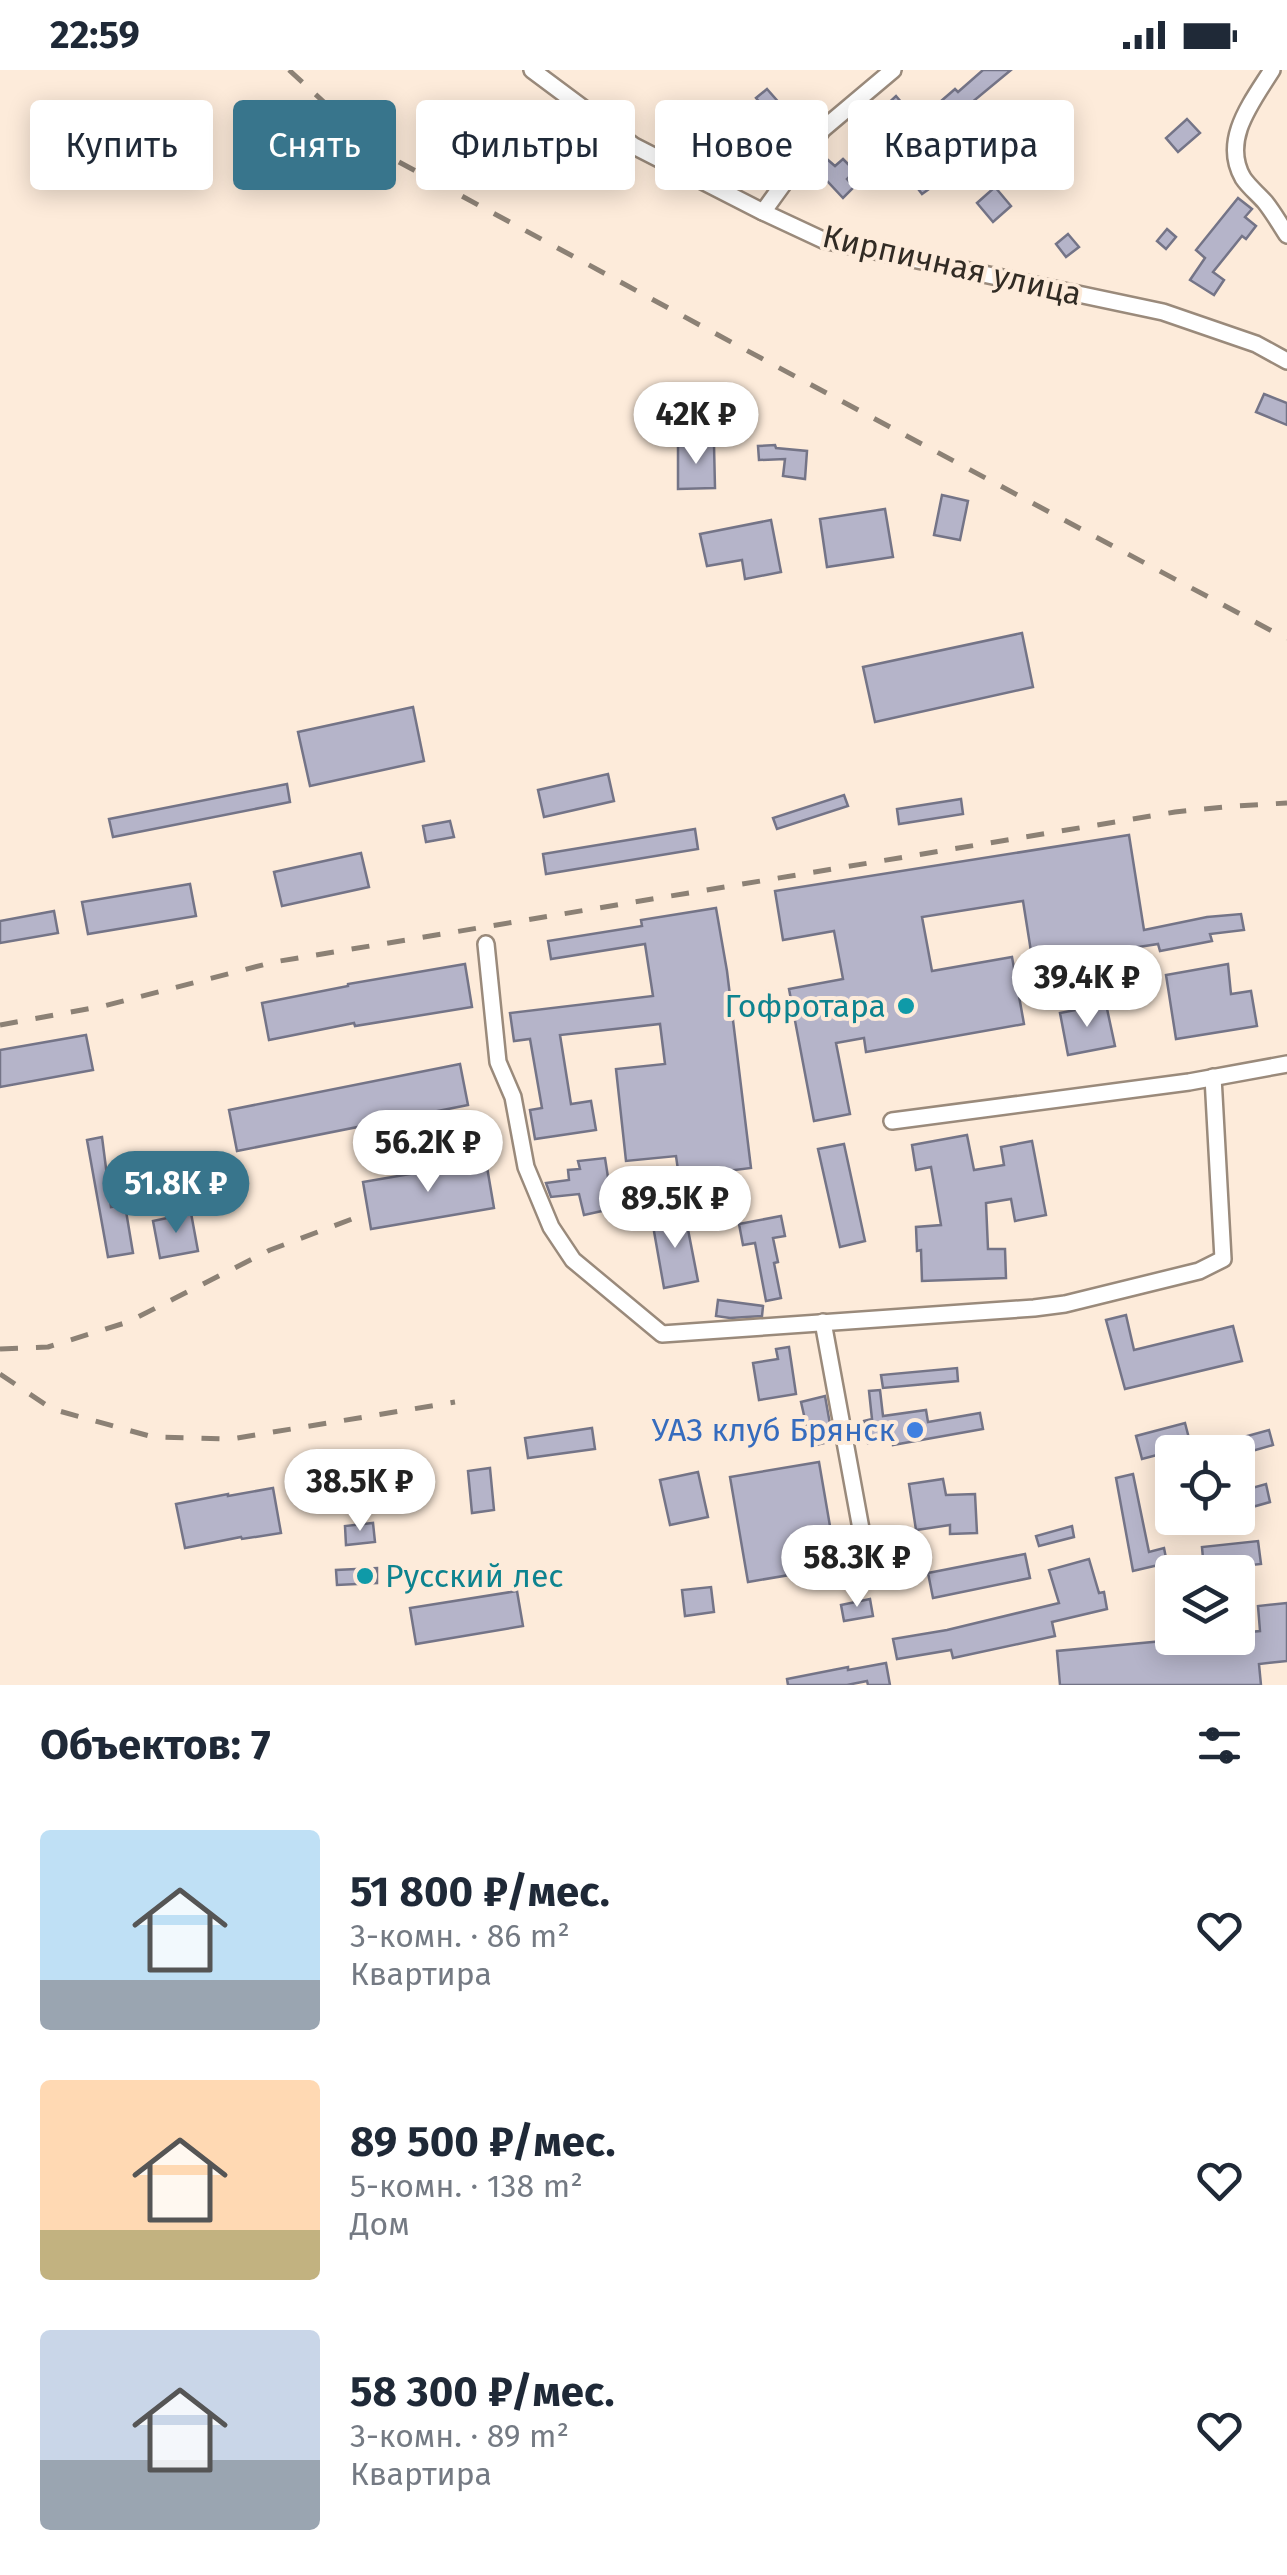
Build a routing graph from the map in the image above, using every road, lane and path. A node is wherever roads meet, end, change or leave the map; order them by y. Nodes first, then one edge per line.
1 (532, 70) edge
2 (893, 70) edge
3 (1272, 70) edge
4 (763, 212) junction
5 (1287, 234) edge
6 (1287, 361) edge
7 (486, 944) dead end
8 (1287, 1064) edge
9 (1213, 1078) junction
10 (892, 1121) dead end
11 (823, 1322) junction
12 (868, 1567) dead end

1 - 4 street, Кирпичная улица
2 - 4 street
3 - 5 street
4 - 6 street, Кирпичная улица
7 - 11 street
8 - 9 street
9 - 10 street
9 - 11 street
11 - 12 street

